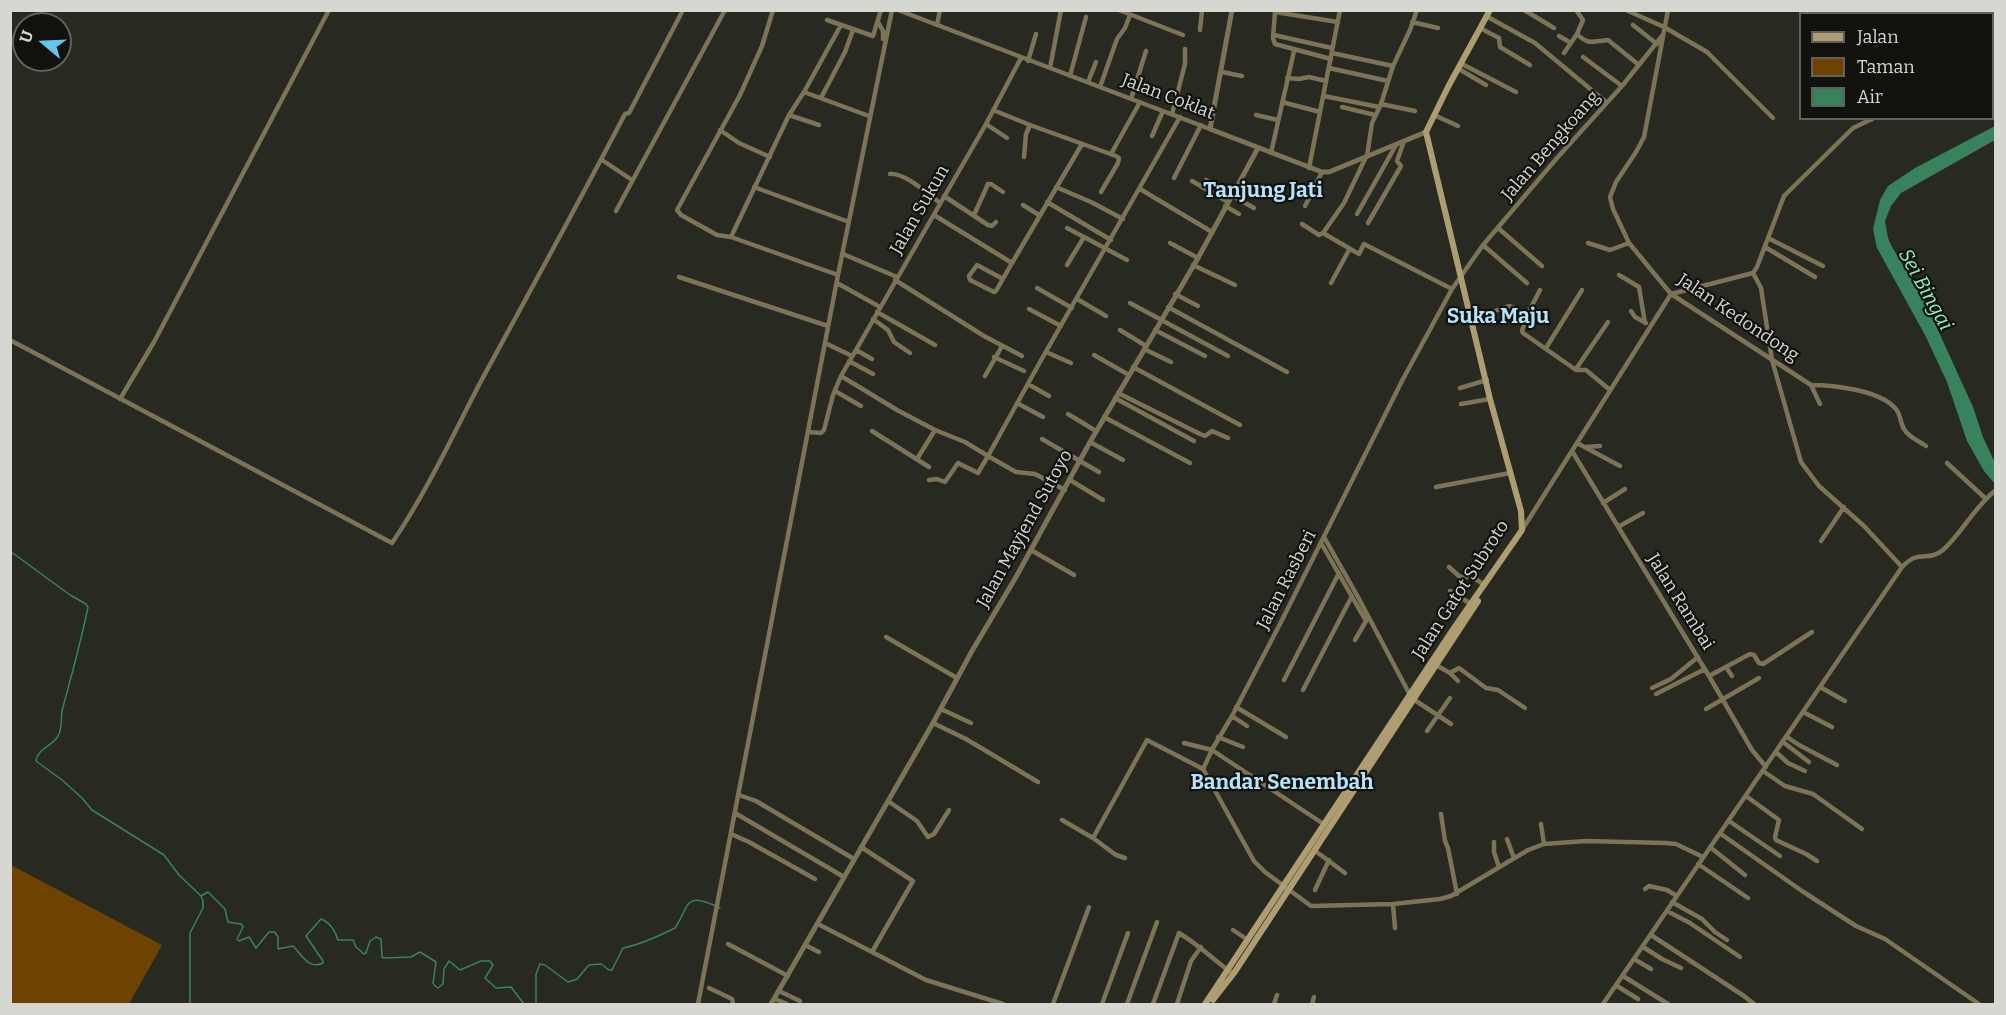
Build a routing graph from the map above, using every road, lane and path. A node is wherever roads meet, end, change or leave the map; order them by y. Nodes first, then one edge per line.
1 (329, 10) edge
2 (682, 10) edge
3 (725, 10) edge
4 (773, 10) edge
5 (881, 10) edge
6 (892, 10) edge
7 (898, 10) edge
8 (940, 10) edge
9 (1053, 10) edge
10 (1119, 10) edge
11 (1202, 10) edge
12 (1232, 10) edge
13 (1340, 10) edge
14 (1417, 10) edge
15 (1524, 10) edge
16 (1576, 10) edge
17 (1668, 10) edge
18 (1273, 11) edge
19 (1629, 11) edge
20 (1061, 12) edge
21 (914, 13) edge
22 (1128, 13) edge
23 (1488, 13) edge
24 (1086, 17) dead end
25 (826, 20) dead end
26 (878, 22) junction
27 (1338, 22) junction
28 (1412, 22) junction
29 (841, 25) junction
30 (936, 26) junction
31 (1633, 26) dead end
32 (1664, 27) junction
33 (1438, 28) dead end
34 (1480, 28) junction
35 (1554, 28) dead end
36 (853, 30) junction
37 (1200, 30) dead end
38 (1036, 34) dead end
39 (1577, 34) junction
40 (1183, 35) dead end
41 (1274, 35) junction
42 (1559, 36) dead end
43 (1662, 36) junction
44 (1571, 43) junction
45 (1657, 44) junction
46 (1185, 49) dead end
47 (1146, 51) dead end
48 (1294, 51) junction
49 (1331, 53) junction
50 (1564, 53) dead end
51 (1583, 57) dead end
52 (1021, 58) junction
53 (1028, 61) junction
54 (1096, 62) dead end
55 (1530, 64) dead end
56 (1639, 65) junction
57 (1393, 66) junction
58 (1461, 67) junction
59 (1050, 68) junction
60 (1329, 68) junction
61 (879, 72) junction
62 (1222, 72) junction
63 (1070, 76) junction
64 (1242, 76) dead end
65 (1287, 78) junction
66 (1326, 81) junction
67 (1388, 81) junction
68 (1088, 82) junction
69 (1486, 85) dead end
70 (1622, 86) junction
71 (1100, 87) junction
72 (804, 92) junction
73 (1516, 92) dead end
74 (1324, 96) junction
75 (821, 98) junction
76 (1131, 99) junction
77 (1140, 102) junction
78 (1282, 102) junction
79 (1606, 102) junction
80 (1380, 105) junction
81 (1342, 107) dead end
82 (993, 110) junction
83 (1163, 111) junction
84 (1415, 111) dead end
85 (1320, 112) junction
86 (1172, 114) junction
87 (789, 115) junction
88 (1256, 115) dead end
89 (1375, 115) junction
90 (1434, 115) junction
91 (870, 116) junction
92 (1180, 117) junction
93 (1773, 118) dead end
94 (1278, 120) junction
95 (1870, 120) edge
96 (986, 124) junction
97 (819, 125) dead end
98 (1030, 125) junction
99 (1200, 125) junction
100 (1458, 126) dead end
101 (1210, 129) junction
102 (720, 130) junction
103 (1426, 132) junction
104 (1152, 136) dead end
105 (1006, 138) dead end
106 (1404, 141) junction
107 (1082, 144) junction
108 (1395, 145) junction
109 (1258, 148) junction
110 (1271, 153) junction
111 (1111, 154) junction
112 (770, 157) junction
113 (1024, 157) dead end
114 (1366, 157) junction
115 (602, 160) junction
116 (1308, 168) junction
117 (1322, 172) junction
118 (890, 174) dead end
119 (1174, 178) dead end
120 (632, 180) junction
121 (1192, 180) dead end
122 (1206, 180) dead end
123 (754, 187) junction
124 (1056, 187) junction
125 (1140, 189) junction
126 (1003, 192) dead end
127 (1101, 192) dead end
128 (1232, 195) junction
129 (944, 196) junction
130 (1047, 202) junction
131 (940, 203) junction
132 (1227, 204) junction
133 (1023, 206) dead end
134 (1305, 206) dead end
135 (1254, 208) dead end
136 (616, 211) dead end
137 (1239, 214) dead end
138 (1357, 214) dead end
139 (934, 215) junction
140 (974, 215) junction
141 (1039, 215) junction
142 (1123, 219) junction
143 (849, 222) junction
144 (996, 222) dead end
145 (1368, 223) dead end
146 (1302, 224) dead end
147 (1067, 228) dead end
148 (1498, 228) junction
149 (1212, 232) junction
150 (1323, 233) junction
151 (731, 237) junction
152 (1084, 237) junction
153 (1767, 238) junction
154 (1111, 240) junction
155 (1170, 243) dead end
156 (1588, 243) dead end
157 (1629, 243) junction
158 (1484, 245) junction
159 (1765, 247) junction
160 (1106, 249) junction
161 (1349, 249) junction
162 (843, 254) junction
163 (1198, 258) junction
164 (1127, 260) dead end
165 (1012, 263) junction
166 (1067, 266) dead end
167 (1193, 266) junction
168 (1542, 266) dead end
169 (1823, 266) dead end
170 (1753, 273) junction
171 (1461, 274) junction
172 (838, 275) junction
173 (1619, 275) dead end
174 (679, 277) dead end
175 (1815, 277) dead end
176 (896, 278) junction
177 (1003, 279) junction
178 (837, 283) junction
179 (1331, 283) dead end
180 (1527, 283) dead end
181 (1235, 285) dead end
182 (1037, 288) dead end
183 (1452, 289) junction
184 (1540, 290) dead end
185 (1582, 290) dead end
186 (1175, 294) junction
187 (1671, 294) junction
188 (1077, 299) junction
189 (1130, 303) dead end
190 (1198, 306) dead end
191 (1168, 307) junction
192 (1072, 308) junction
193 (879, 309) junction
194 (1029, 309) dead end
195 (1631, 311) dead end
196 (1106, 316) dead end
197 (1526, 317) junction
198 (873, 319) junction
199 (1472, 319) junction
200 (1160, 321) junction
201 (1608, 322) dead end
202 (1645, 323) junction
203 (828, 326) junction
204 (1061, 326) junction
205 (1651, 326) junction
206 (1120, 330) dead end
207 (1155, 330) junction
208 (10, 340) edge
209 (825, 342) junction
210 (935, 345) dead end
211 (1002, 346) junction
212 (1145, 347) junction
213 (1546, 348) junction
214 (856, 350) junction
215 (910, 352) dead end
216 (1046, 352) junction
217 (1094, 355) dead end
218 (1022, 356) dead end
219 (1204, 356) dead end
220 (1228, 356) dead end
221 (994, 357) junction
222 (851, 359) junction
223 (872, 359) dead end
224 (1772, 360) junction
225 (1171, 362) dead end
226 (1071, 363) dead end
227 (1133, 367) junction
228 (1576, 370) junction
229 (1024, 371) dead end
230 (1287, 372) dead end
231 (873, 374) dead end
232 (1129, 375) junction
233 (841, 376) junction
234 (985, 376) dead end
235 (1487, 380) junction
236 (1028, 384) junction
237 (1811, 384) junction
238 (1460, 388) dead end
239 (1610, 390) junction
240 (835, 392) junction
241 (1049, 396) dead end
242 (1117, 396) junction
243 (120, 399) junction
244 (1490, 399) junction
245 (1017, 403) junction
246 (1820, 404) dead end
247 (1461, 405) dead end
248 (861, 406) dead end
249 (1068, 414) dead end
250 (1043, 417) dead end
251 (1104, 417) junction
252 (1240, 425) dead end
253 (935, 430) junction
254 (872, 431) dead end
255 (808, 432) junction
256 (1096, 432) junction
257 (1228, 438) dead end
258 (1042, 439) dead end
259 (1090, 441) junction
260 (1194, 441) dead end
261 (1577, 443) junction
262 (1600, 446) dead end
263 (1926, 446) dead end
264 (1586, 447) junction
265 (1572, 450) junction
266 (988, 456) junction
267 (917, 459) junction
268 (1123, 460) dead end
269 (1080, 461) junction
270 (1190, 462) dead end
271 (1947, 463) dead end
272 (1620, 466) dead end
273 (928, 467) dead end
274 (1099, 472) dead end
275 (1510, 473) junction
276 (929, 480) dead end
277 (1070, 480) junction
278 (1436, 487) dead end
279 (1625, 489) dead end
280 (1065, 490) junction
281 (1995, 490) edge
282 (1987, 497) junction
283 (1103, 500) dead end
284 (1603, 503) junction
285 (1844, 507) junction
286 (1643, 513) dead end
287 (1618, 528) junction
288 (1522, 530) junction
289 (1323, 537) junction
290 (1821, 541) dead end
291 (1321, 543) junction
292 (1031, 550) junction
293 (1449, 567) dead end
294 (1902, 567) junction
295 (1339, 573) junction
296 (1074, 575) dead end
297 (1485, 586) junction
298 (1450, 591) dead end
299 (1352, 596) junction
300 (1471, 604) junction
301 (1812, 632) dead end
302 (886, 637) dead end
303 (1356, 640) dead end
304 (1698, 657) junction
305 (1436, 665) junction
306 (1726, 667) junction
307 (1705, 669) junction
308 (1450, 674) junction
309 (1709, 675) junction
310 (1732, 676) dead end
311 (957, 678) junction
312 (1759, 678) dead end
313 (1284, 680) dead end
314 (1458, 681) dead end
315 (1820, 687) junction
316 (1653, 688) dead end
317 (1303, 690) dead end
318 (1656, 694) dead end
319 (1411, 697) junction
320 (1450, 698) dead end
321 (1724, 700) junction
322 (1845, 701) dead end
323 (1236, 707) junction
324 (1525, 708) dead end
325 (941, 709) junction
326 (1706, 709) dead end
327 (1803, 712) junction
328 (1438, 714) junction
329 (1232, 716) junction
330 (933, 723) junction
331 (971, 723) dead end
332 (1451, 724) dead end
333 (1247, 726) dead end
334 (1832, 727) dead end
335 (1427, 732) dead end
336 (1787, 736) junction
337 (1218, 737) junction
338 (1286, 737) dead end
339 (1783, 742) junction
340 (1184, 743) dead end
341 (1243, 747) dead end
342 (1212, 750) junction
343 (1776, 752) junction
344 (1809, 762) dead end
345 (1837, 765) dead end
346 (1203, 769) junction
347 (1765, 769) junction
348 (1805, 771) dead end
349 (1038, 782) dead end
350 (739, 795) junction
351 (1746, 796) junction
352 (888, 801) junction
353 (948, 810) dead end
354 (735, 813) junction
355 (1441, 814) dead end
356 (1062, 820) dead end
357 (1729, 821) junction
358 (1541, 824) dead end
359 (1325, 825) junction
360 (1862, 829) dead end
361 (731, 834) junction
362 (1721, 834) junction
363 (1093, 838) junction
364 (1507, 838) dead end
365 (1494, 842) dead end
366 (1544, 844) junction
367 (861, 847) junction
368 (1710, 847) junction
369 (1314, 850) junction
370 (1780, 856) dead end
371 (1703, 857) junction
372 (1125, 858) dead end
373 (1514, 858) junction
374 (854, 859) junction
375 (1329, 860) junction
376 (1817, 861) dead end
377 (1698, 864) junction
378 (1499, 867) junction
379 (1345, 873) dead end
380 (1744, 875) dead end
381 (844, 877) junction
382 (815, 879) dead end
383 (1287, 888) junction
384 (1645, 889) dead end
385 (1315, 890) dead end
386 (1457, 894) junction
387 (1677, 896) junction
388 (1748, 898) dead end
389 (1672, 902) junction
390 (1393, 904) junction
391 (1089, 907) dead end
392 (1667, 911) junction
393 (1157, 922) dead end
394 (818, 924) junction
395 (1395, 928) dead end
396 (1233, 930) dead end
397 (1128, 933) dead end
398 (1651, 935) junction
399 (1249, 940) junction
400 (1727, 940) dead end
401 (728, 944) dead end
402 (805, 945) junction
403 (1201, 947) junction
404 (1643, 947) junction
405 (819, 952) dead end
406 (872, 952) junction
407 (1740, 957) dead end
408 (1634, 959) junction
409 (1681, 968) dead end
410 (1651, 969) dead end
411 (1231, 973) junction
412 (788, 976) junction
413 (1623, 976) junction
414 (1617, 986) junction
415 (709, 987) dead end
416 (779, 991) junction
417 (1277, 995) dead end
418 (1314, 997) dead end
419 (983, 998) junction
420 (1638, 999) dead end
421 (800, 1001) dead end
422 (773, 1002) edge
423 (1606, 1004) edge
424 (698, 1005) edge
425 (733, 1005) edge
426 (787, 1005) edge
427 (980, 1005) edge
428 (1003, 1005) edge
429 (1053, 1005) edge
430 (1102, 1005) edge
431 (1126, 1005) edge
432 (1153, 1005) edge
433 (1177, 1005) edge
434 (1207, 1005) edge
435 (1274, 1005) edge
436 (1312, 1005) edge
437 (1668, 1005) edge
438 (1754, 1005) edge
439 (1979, 1005) edge

1 - 243 street
2 - 115 street
3 - 120 street
4 - 102 street
5 - 26 street
6 - 61 street
7 - 21 street, Jalan Coklat
8 - 30 street
9 - 20 street
10 - 22 street
11 - 37 street
12 - 62 street
13 - 27 street
14 - 28 street
15 - 35 street
16 - 39 street
17 - 32 street, Jalan Kedondong
18 - 27 street
18 - 41 street
19 - 32 street
20 - 59 street
21 - 30 street, Jalan Coklat
22 - 40 street
22 - 71 street
23 - 34 main road
23 - 79 street
24 - 63 street
25 - 29 street
26 - 36 street
26 - 61 street
27 - 49 street
28 - 33 street
28 - 57 street
29 - 36 street
29 - 72 street
30 - 52 street, Jalan Coklat
31 - 45 street
32 - 43 street, Jalan Kedondong
32 - 93 street
34 - 55 street
34 - 58 main road
36 - 75 street
38 - 53 street
39 - 44 street
39 - 56 street
41 - 48 street
41 - 49 street
42 - 44 street
43 - 45 street, Jalan Bengkoang
43 - 157 street, Jalan Kedondong
44 - 50 street
45 - 56 street, Jalan Bengkoang
46 - 86 street
47 - 76 street
48 - 49 street
48 - 65 street
49 - 57 street
49 - 60 street
51 - 70 street
52 - 53 street, Jalan Coklat
52 - 82 street, Jalan Sukun
53 - 59 street, Jalan Coklat
54 - 68 street
56 - 70 street, Jalan Bengkoang
57 - 67 street
58 - 69 street
58 - 73 street
58 - 90 main road
59 - 63 street, Jalan Coklat
60 - 66 street
60 - 67 street
61 - 91 street
62 - 64 street
62 - 101 street
63 - 68 street, Jalan Coklat
65 - 66 street
65 - 78 street
66 - 74 street
67 - 80 street
68 - 71 street, Jalan Coklat
70 - 79 street, Jalan Bengkoang
71 - 76 street, Jalan Coklat
72 - 75 street
72 - 87 street
74 - 80 street
74 - 85 street
75 - 91 street
76 - 77 street, Jalan Coklat
77 - 83 street, Jalan Coklat
77 - 111 street
78 - 85 street
78 - 94 street
79 - 148 street, Jalan Bengkoang
80 - 84 street
80 - 89 street
81 - 89 street
82 - 96 street, Jalan Sukun
82 - 98 street
83 - 86 street, Jalan Coklat
83 - 104 street
85 - 116 street
86 - 92 street, Jalan Coklat
87 - 97 street
87 - 112 street
88 - 94 street
89 - 114 street
90 - 100 street
90 - 103 main road
91 - 143 street
92 - 99 street, Jalan Coklat
92 - 125 street
94 - 110 street
95 - 153 street
96 - 105 street
96 - 129 street, Jalan Sukun
98 - 107 street
98 - 113 street
99 - 101 street, Jalan Coklat
99 - 119 street
101 - 109 street, Jalan Coklat
102 - 112 street
102 - 151 street
103 - 106 street
103 - 171 main road, Jalan Gatot Subroto
106 - 108 street
106 - 145 street
107 - 111 street
107 - 124 street
108 - 114 street
108 - 138 street
109 - 110 street, Jalan Coklat
109 - 128 street, Jalan Mayjend Sutoyo
110 - 116 street, Jalan Coklat
111 - 127 street
112 - 123 street
114 - 117 street
114 - 150 street
115 - 120 street
115 - 243 street
116 - 117 street, Jalan Coklat
117 - 134 street
118 - 131 street
120 - 136 street
121 - 132 street
122 - 128 street
123 - 143 street
123 - 151 street
124 - 130 street
124 - 142 street
125 - 142 street
125 - 149 street
126 - 140 street
128 - 132 street, Jalan Mayjend Sutoyo
128 - 135 street
129 - 131 street, Jalan Sukun
129 - 140 street
130 - 141 street
130 - 154 street
131 - 139 street, Jalan Sukun
132 - 137 street
132 - 149 street, Jalan Mayjend Sutoyo
133 - 141 street
139 - 165 street
139 - 176 street, Jalan Sukun
140 - 144 street
141 - 165 street
142 - 154 street
143 - 162 street
146 - 150 street
147 - 152 street
148 - 158 street, Jalan Bengkoang
148 - 168 street
149 - 163 street, Jalan Mayjend Sutoyo
150 - 161 street
151 - 172 street
152 - 160 street
152 - 166 street
153 - 159 street
153 - 169 street
154 - 160 street
155 - 163 street
156 - 157 street
157 - 187 street, Jalan Kedondong
158 - 171 street, Jalan Bengkoang
158 - 180 street
159 - 170 street
159 - 175 street
160 - 164 street
160 - 188 street
161 - 179 street
161 - 183 street
162 - 172 street
162 - 176 street
163 - 167 street, Jalan Mayjend Sutoyo
165 - 177 street
167 - 181 street
167 - 186 street, Jalan Mayjend Sutoyo
170 - 187 street
170 - 224 street
171 - 183 street, Jalan Rasberi
171 - 199 main road, Jalan Gatot Subroto
172 - 178 street
173 - 202 street
174 - 203 street
176 - 193 street, Jalan Sukun
176 - 211 street
177 - 177 street
178 - 193 street
178 - 203 street
182 - 192 street
183 - 289 street, Jalan Rasberi
184 - 197 street
185 - 213 street
186 - 190 street
186 - 191 street, Jalan Mayjend Sutoyo
187 - 205 street
187 - 224 street, Jalan Kedondong
188 - 192 street
188 - 196 street
189 - 200 street
191 - 200 street, Jalan Mayjend Sutoyo
191 - 230 street
192 - 204 street
193 - 198 street, Jalan Sukun
193 - 210 street
194 - 204 street
195 - 202 street
197 - 199 street
197 - 213 street
198 - 214 street, Jalan Sukun
198 - 215 street
199 - 235 main road, Jalan Gatot Subroto
200 - 207 street, Jalan Mayjend Sutoyo
200 - 220 street
201 - 228 street
202 - 205 street
203 - 209 street
204 - 216 street
205 - 239 street
206 - 212 street
207 - 212 street, Jalan Mayjend Sutoyo
207 - 219 street
208 - 243 street
209 - 222 street
209 - 255 street
211 - 218 street
211 - 221 street
212 - 225 street
212 - 227 street, Jalan Mayjend Sutoyo
213 - 228 street
214 - 222 street, Jalan Sukun
214 - 223 street
216 - 226 street
216 - 236 street
217 - 232 street
221 - 229 street
221 - 234 street
222 - 231 street
222 - 233 street, Jalan Sukun
224 - 237 street, Jalan Kedondong
224 - 285 street
227 - 232 street, Jalan Mayjend Sutoyo
227 - 252 street
228 - 239 street
232 - 242 street, Jalan Mayjend Sutoyo
233 - 240 street, Jalan Sukun
233 - 253 street
235 - 238 street
235 - 244 main road, Jalan Gatot Subroto
236 - 241 street
236 - 245 street
237 - 246 street
237 - 263 street, Jalan Kedondong
239 - 261 street
240 - 248 street
240 - 255 street, Jalan Sukun
242 - 251 street, Jalan Mayjend Sutoyo
242 - 257 street
242 - 260 street
244 - 247 street
244 - 275 main road, Jalan Gatot Subroto
245 - 250 street
245 - 266 street
249 - 256 street
251 - 256 street, Jalan Mayjend Sutoyo
251 - 270 street
253 - 266 street
253 - 267 street
254 - 267 street
255 - 350 street
256 - 259 street, Jalan Mayjend Sutoyo
258 - 269 street
259 - 268 street
259 - 269 street, Jalan Mayjend Sutoyo
261 - 264 street
261 - 265 street
262 - 264 street
264 - 272 street
265 - 284 street, Jalan Rambai
265 - 288 street
266 - 276 street
266 - 280 street
267 - 273 street
269 - 274 street
269 - 277 street, Jalan Mayjend Sutoyo
271 - 282 street
275 - 278 street
275 - 288 main road, Jalan Gatot Subroto
277 - 280 street, Jalan Mayjend Sutoyo
277 - 283 street
279 - 284 street
280 - 292 street, Jalan Mayjend Sutoyo
281 - 282 street
282 - 294 street
284 - 287 street, Jalan Rambai
285 - 290 street
285 - 294 street
286 - 287 street
287 - 304 street, Jalan Rambai
288 - 297 main road, Jalan Gatot Subroto
289 - 291 street, Jalan Rasberi
289 - 319 street
291 - 295 street
291 - 323 street, Jalan Rasberi
292 - 296 street
292 - 311 street, Jalan Mayjend Sutoyo
293 - 297 street
294 - 315 street
295 - 299 street
295 - 313 street
297 - 300 main road, Jalan Gatot Subroto
297 - 305 main road
298 - 300 street
299 - 303 street
299 - 317 street
300 - 319 main road, Jalan Gatot Subroto
301 - 306 street
302 - 311 street
304 - 307 street, Jalan Rambai
304 - 316 street
305 - 308 street
305 - 319 main road
306 - 309 street
306 - 310 street
307 - 309 street, Jalan Rambai
307 - 318 street
308 - 314 street
308 - 324 street
309 - 321 street, Jalan Rambai
311 - 325 street, Jalan Mayjend Sutoyo
312 - 321 street
315 - 322 street
315 - 327 street
319 - 328 street
319 - 359 main road, Jalan Gatot Subroto
319 - 369 main road
320 - 328 street
321 - 326 street
321 - 347 street, Jalan Rambai
323 - 329 street, Jalan Rasberi
323 - 338 street
325 - 330 street, Jalan Mayjend Sutoyo
325 - 331 street
327 - 334 street
327 - 336 street
328 - 332 street
328 - 335 street
329 - 333 street
329 - 337 street, Jalan Rasberi
330 - 349 street
330 - 352 street, Jalan Mayjend Sutoyo
336 - 339 street
336 - 345 street
337 - 341 street
337 - 342 street, Jalan Rasberi
339 - 343 street
339 - 344 street
340 - 342 street
342 - 346 street, Jalan Rasberi
342 - 359 street
343 - 347 street
343 - 348 street
346 - 363 street
346 - 383 street
347 - 351 street
347 - 360 street
350 - 354 street
350 - 374 street
351 - 357 street
351 - 376 street
352 - 353 street
352 - 367 street, Jalan Mayjend Sutoyo
354 - 361 street
354 - 381 street
355 - 386 street
356 - 363 street
357 - 362 street
357 - 370 street
358 - 366 street
359 - 383 main road, Jalan Gatot Subroto
361 - 382 street
361 - 424 street
362 - 368 street
362 - 439 street
363 - 372 street
364 - 373 street
365 - 378 street
366 - 371 street
366 - 373 street
367 - 374 street, Jalan Mayjend Sutoyo
367 - 406 street
368 - 371 street
368 - 380 street
369 - 375 street
369 - 383 main road
371 - 377 street
373 - 378 street
374 - 381 street, Jalan Mayjend Sutoyo
375 - 379 street
375 - 385 street
377 - 387 street
377 - 388 street
378 - 386 street
381 - 394 street, Jalan Mayjend Sutoyo
383 - 390 street
383 - 399 main road, Jalan Gatot Subroto
383 - 411 main road
384 - 387 street
386 - 390 street
387 - 389 street
389 - 392 street
389 - 400 street
390 - 395 street
391 - 429 street
392 - 398 street
392 - 407 street
393 - 431 street
394 - 402 street, Jalan Mayjend Sutoyo
394 - 406 street
396 - 399 street
397 - 430 street
398 - 404 street
398 - 438 street
399 - 411 main road, Jalan Gatot Subroto
401 - 412 street
402 - 405 street
402 - 412 street, Jalan Mayjend Sutoyo
403 - 411 street
403 - 432 street
403 - 433 street
404 - 408 street
404 - 409 street
406 - 419 street
408 - 410 street
408 - 413 street
411 - 434 main road, Jalan Gatot Subroto
412 - 416 street, Jalan Mayjend Sutoyo
413 - 414 street
413 - 437 street
414 - 420 street
414 - 423 street
415 - 425 street
416 - 421 street
416 - 422 street, Jalan Mayjend Sutoyo
417 - 435 street
418 - 436 street
419 - 427 street
419 - 428 street
422 - 426 street

